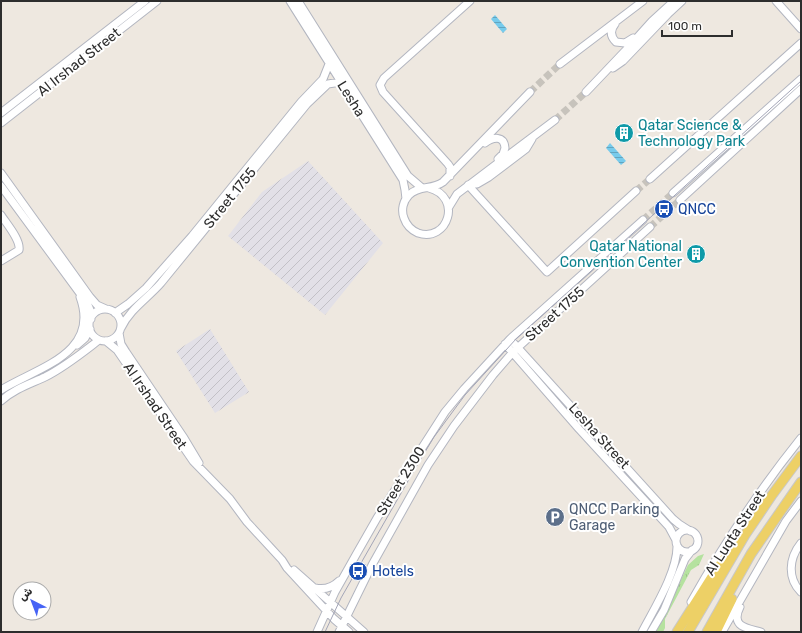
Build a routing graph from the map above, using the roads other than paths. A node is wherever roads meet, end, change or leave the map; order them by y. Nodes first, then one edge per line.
1 (145, 1) edge
2 (157, 1) edge
3 (290, 1) edge
4 (298, 1) edge
5 (470, 1) edge
6 (643, 1) edge
7 (674, 1) edge
8 (682, 1) edge
9 (776, 1) edge
10 (622, 17) junction
11 (652, 21) junction
12 (801, 28) edge
13 (801, 43) edge
14 (329, 64) junction
15 (560, 64) tunnel mouth
16 (607, 70) junction
17 (801, 78) edge
18 (344, 80) junction
19 (801, 89) edge
20 (530, 92) tunnel mouth
21 (586, 92) tunnel mouth
22 (1, 113) edge
23 (555, 120) tunnel mouth
24 (1, 123) edge
25 (532, 138) junction
26 (471, 154) junction
27 (448, 164) junction
28 (459, 164) junction
29 (487, 171) junction
30 (1, 172) edge
31 (450, 176) junction
32 (650, 179) tunnel mouth
33 (472, 185) junction
34 (1, 186) edge
35 (426, 188) junction
36 (636, 191) tunnel mouth
37 (674, 193) tunnel mouth
38 (406, 200) junction
39 (680, 200) tunnel mouth
40 (449, 207) junction
41 (1, 215) edge
42 (643, 220) tunnel mouth
43 (650, 227) tunnel mouth
44 (1, 261) edge
45 (77, 290) junction
46 (106, 309) junction
47 (115, 313) junction
48 (91, 319) junction
49 (90, 329) junction
50 (120, 330) junction
51 (103, 340) junction
52 (508, 342) junction
53 (515, 350) junction
54 (68, 351) junction
55 (464, 389) junction
56 (1, 390) edge
57 (477, 395) junction
58 (1, 400) edge
59 (801, 438) edge
60 (801, 456) edge
61 (203, 471) junction
62 (801, 482) edge
63 (801, 501) edge
64 (690, 531) junction
65 (745, 535) junction
66 (677, 543) junction
67 (801, 543) edge
68 (801, 549) edge
69 (692, 550) junction
70 (282, 560) junction
71 (744, 567) junction
72 (754, 576) junction
73 (342, 578) junction
74 (801, 586) edge
75 (315, 588) junction
76 (801, 592) edge
77 (330, 602) junction
78 (326, 610) junction
79 (346, 617) junction
80 (340, 629) edge
81 (317, 632) edge
82 (349, 632) edge
83 (364, 632) edge
84 (642, 632) edge
85 (651, 632) edge
86 (676, 632) edge
87 (688, 632) edge
88 (707, 632) edge
89 (716, 632) edge
90 (722, 632) edge
91 (761, 632) edge

1 - 22 street, Al Irshad Street
2 - 24 street, Al Irshad Street
3 - 14 street, Lesha
4 - 18 street
5 - 27 street
6 - 10 street
7 - 11 street
8 - 16 street
9 - 12 street
10 - 11 street
10 - 15 street
11 - 16 street
13 - 32 street
14 - 18 street, Lesha
14 - 47 street, Street 1755
16 - 21 street
17 - 37 street
18 - 35 street
18 - 38 street, Lesha
18 - 50 street, Street 1755
19 - 39 street
20 - 26 street
23 - 25 street
25 - 29 street
25 - 33 street
26 - 28 street
26 - 29 street
27 - 28 street
27 - 31 street
28 - 31 street
29 - 33 street
30 - 46 street
31 - 35 street
33 - 36 street
33 - 40 street
34 - 45 street
35 - 38 street
35 - 40 street
38 - 40 street
41 - 44 street
42 - 52 street, Street 1755
43 - 53 street, Street 1755
45 - 48 street
45 - 54 street
46 - 47 street
46 - 48 street
47 - 50 street
48 - 49 street
49 - 51 street
49 - 54 street
50 - 51 street
50 - 61 street, Al Irshad Street
51 - 58 street
51 - 61 street, Al Irshad Street
52 - 53 street, Lesha Street
52 - 55 street, Street 2300
53 - 57 street, Street 2300
53 - 64 street, Lesha Street
53 - 66 street, Lesha Street
54 - 56 street
55 - 57 street
55 - 73 street, Street 2300
57 - 79 street, Street 2300
59 - 86 street, Al Luqta Street
60 - 65 main road, Al Luqta Street
61 - 70 street, Al Irshad Street
62 - 71 main road, Al Luqta Street
63 - 72 street
64 - 66 street
64 - 69 street
65 - 86 main road
65 - 87 main road, Al Luqta Street
66 - 69 street
66 - 84 street
67 - 76 street
68 - 74 street
69 - 85 street
70 - 75 street, Al Irshad Street
70 - 78 street, Al Irshad Street
71 - 88 main road, Al Luqta Street
71 - 89 main road
72 - 90 street
72 - 91 street
73 - 75 street
73 - 77 street, Street 2300
75 - 77 street, Al Irshad Street
77 - 78 street, Street 2300
77 - 79 street, Al Irshad Street
78 - 80 street, Al Irshad Street
78 - 81 street, Street 2300
79 - 80 street, Street 2300
79 - 83 street, Al Irshad Street
80 - 82 street, Al Irshad Street

